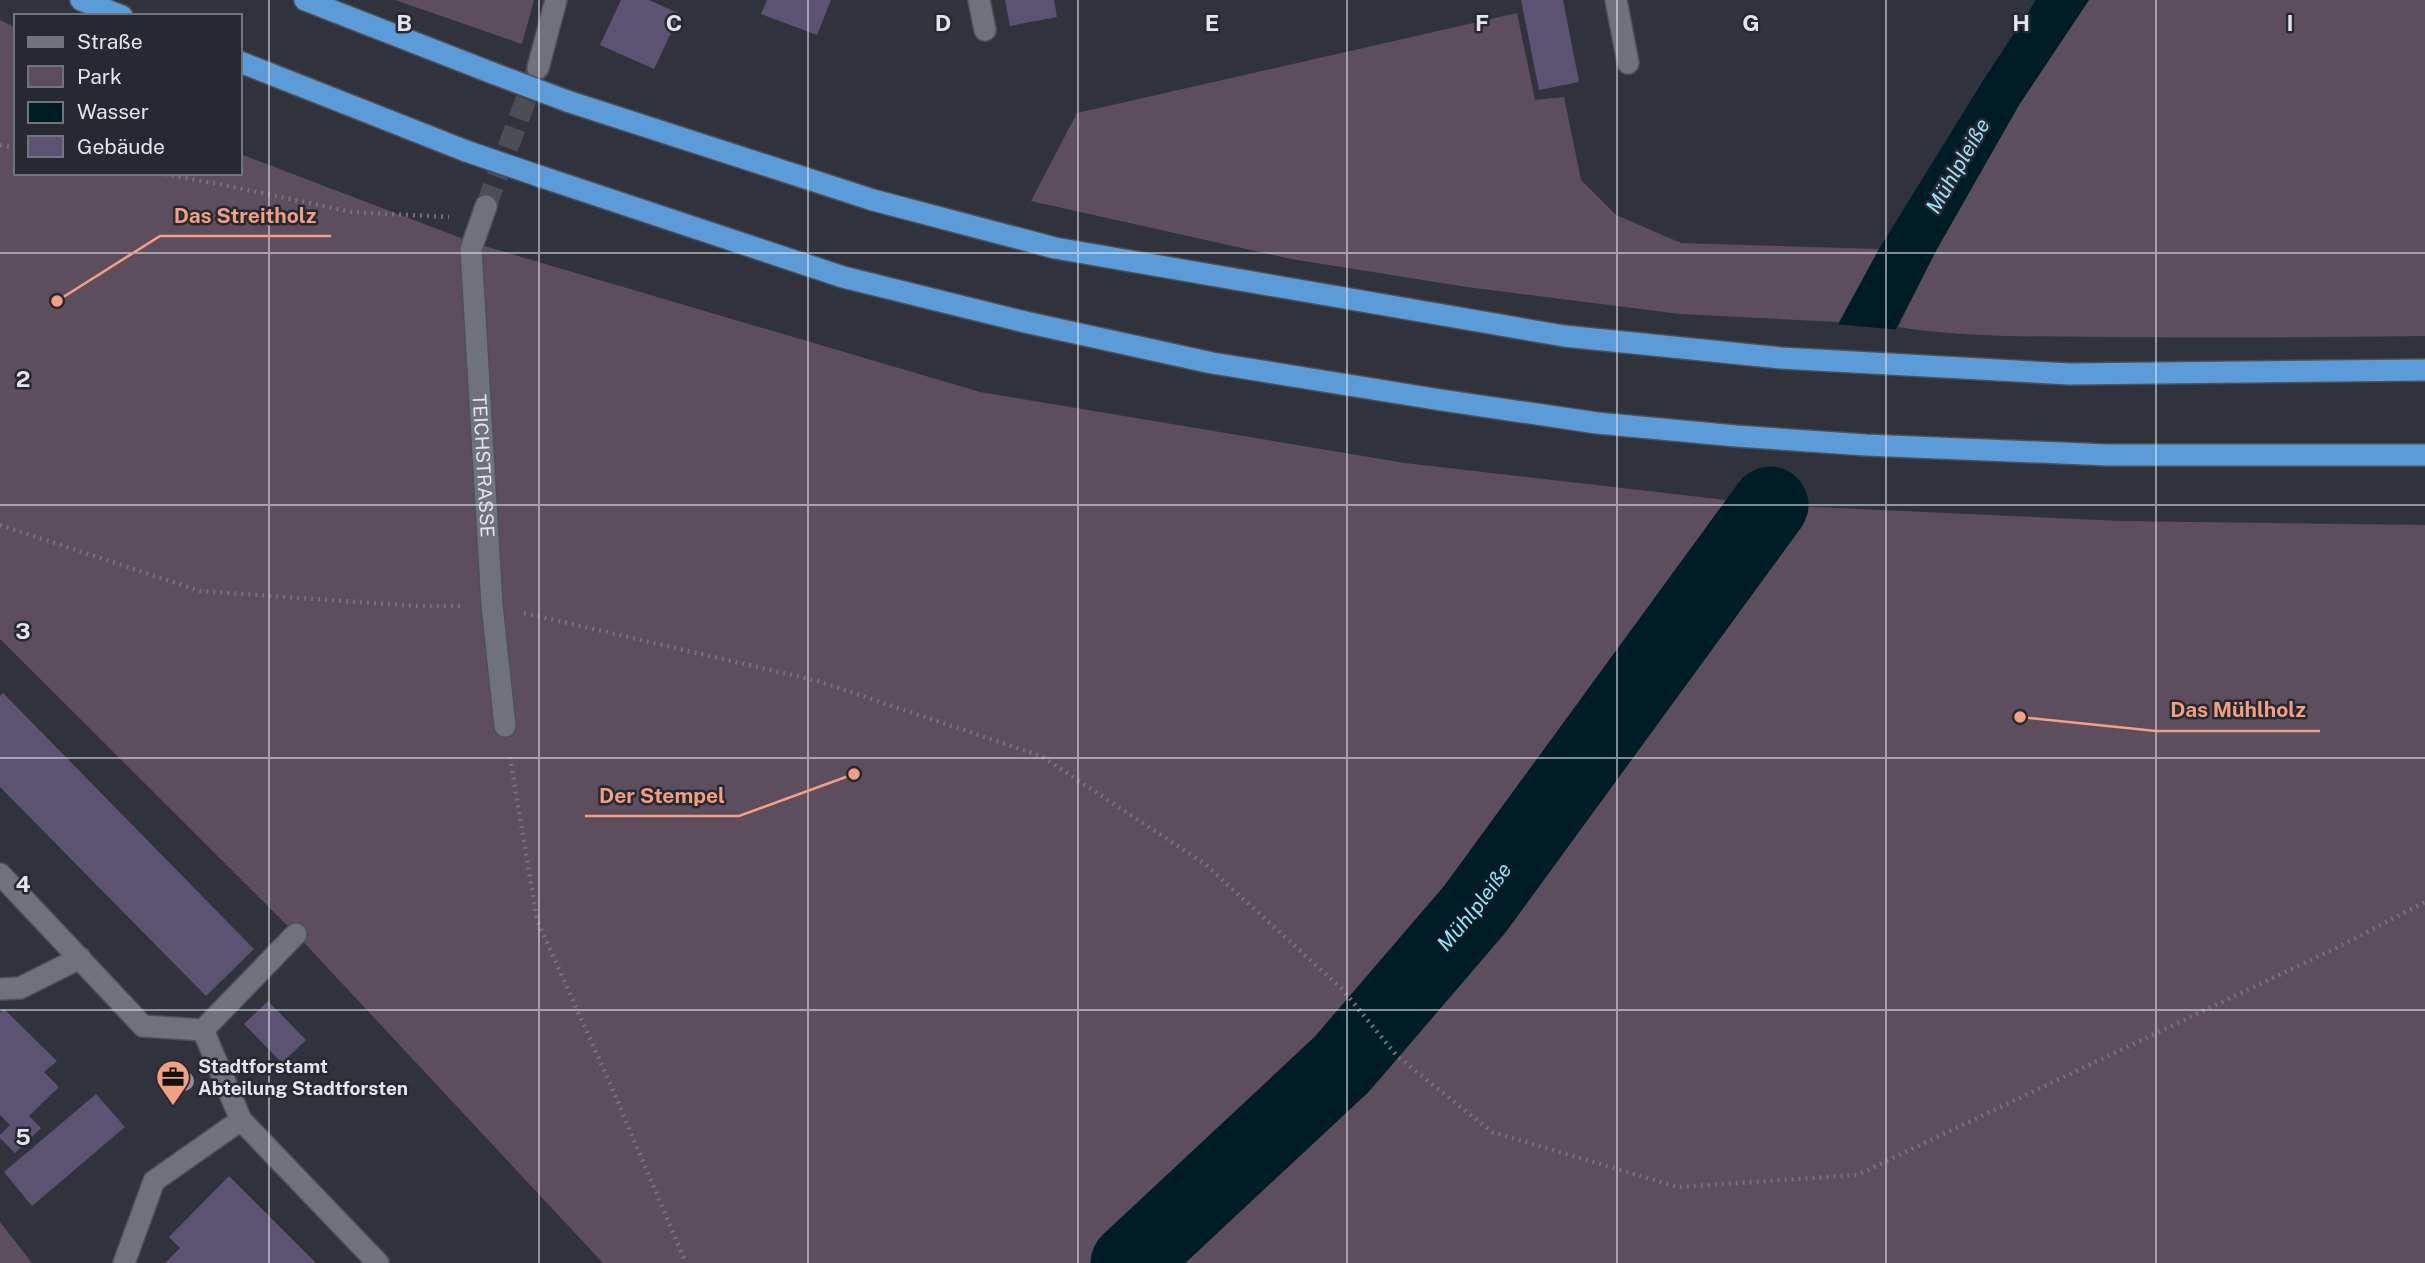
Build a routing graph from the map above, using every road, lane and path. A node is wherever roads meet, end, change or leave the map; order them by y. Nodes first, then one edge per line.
1 (81, 0) edge
2 (305, 0) edge
3 (556, 0) edge
4 (979, 0) edge
5 (1616, 0) edge
6 (116, 14) edge
7 (985, 30) dead end
8 (242, 63) edge
9 (1628, 63) dead end
10 (538, 68) tunnel mouth
11 (169, 175) edge
12 (484, 213) joint
13 (2425, 370) edge
14 (2425, 455) edge
15 (0, 525) edge
16 (492, 606) junction
17 (505, 726) joint
18 (0, 874) edge
19 (2425, 902) edge
20 (296, 934) dead end
21 (79, 958) junction
22 (0, 989) edge
23 (203, 1030) junction
24 (241, 1120) junction
25 (124, 1263) edge
26 (378, 1263) edge
27 (686, 1263) edge

1 - 6 highway
2 - 13 highway, bridge
3 - 10 street
4 - 7 street
5 - 9 street
8 - 14 highway, bridge
11 - 12 path
12 - 16 street, TEICHSTRASSE
15 - 16 path
16 - 17 street, TEICHSTRASSE
16 - 19 path
17 - 27 path
18 - 21 street
20 - 23 street
21 - 22 street
21 - 23 street
23 - 24 street
24 - 25 street
24 - 26 street

